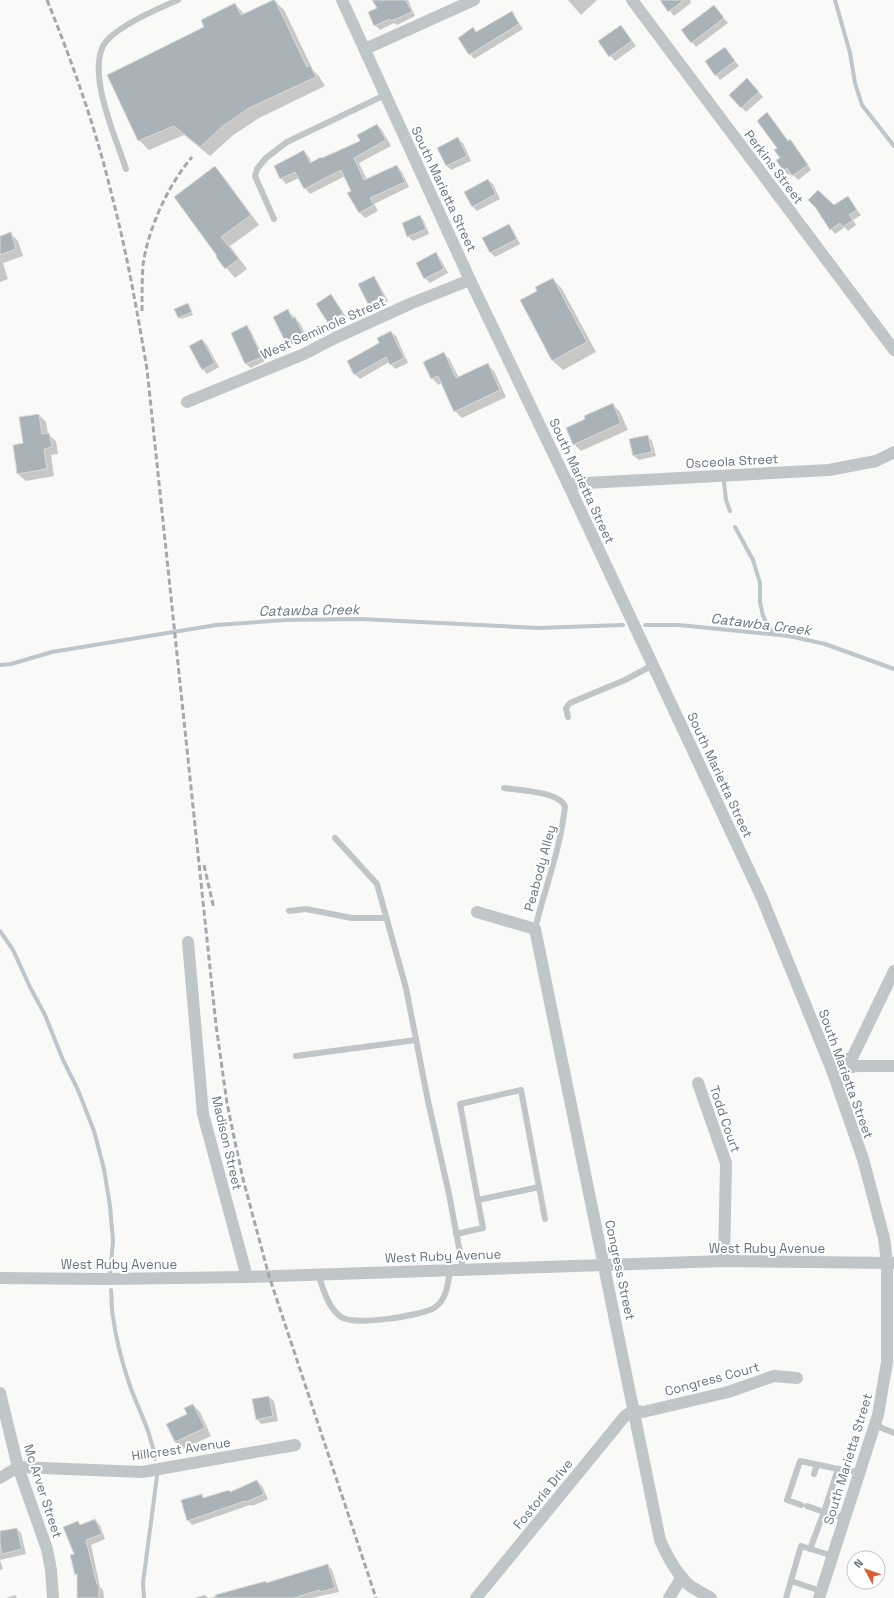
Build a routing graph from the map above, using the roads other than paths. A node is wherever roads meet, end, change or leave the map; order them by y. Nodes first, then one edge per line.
1 (178, 0) edge
2 (342, 0) edge
3 (474, 0) edge
4 (632, 0) edge
5 (365, 49) junction
6 (385, 95) junction
7 (126, 169) dead end
8 (274, 219) dead end
9 (470, 280) junction
10 (894, 350) edge
11 (187, 402) dead end
12 (894, 452) edge
13 (568, 484) junction
14 (653, 665) junction
15 (568, 717) dead end
16 (504, 788) dead end
17 (335, 838) dead end
18 (289, 911) dead end
19 (477, 912) dead end
20 (386, 918) junction
21 (535, 929) junction
22 (188, 942) dead end
23 (894, 971) edge
24 (416, 1040) junction
25 (296, 1056) dead end
26 (894, 1066) edge
27 (832, 1070) junction
28 (698, 1083) dead end
29 (539, 1187) junction
30 (478, 1200) junction
31 (545, 1219) dead end
32 (456, 1234) junction
33 (724, 1260) junction
34 (890, 1263) edge
35 (604, 1264) junction
36 (463, 1269) junction
37 (450, 1270) junction
38 (318, 1274) junction
39 (246, 1276) junction
40 (0, 1278) edge
41 (797, 1378) dead end
42 (0, 1393) edge
43 (634, 1410) junction
44 (874, 1426) junction
45 (894, 1433) edge
46 (295, 1445) dead end
47 (817, 1465) junction
48 (18, 1467) junction
49 (838, 1469) junction
50 (858, 1472) junction
51 (814, 1474) dead end
52 (0, 1478) edge
53 (824, 1512) junction
54 (845, 1518) junction
55 (810, 1549) junction
56 (832, 1556) junction
57 (682, 1577) junction
58 (791, 1581) junction
59 (820, 1595) edge
60 (53, 1598) edge
61 (476, 1598) edge
62 (669, 1598) edge
63 (711, 1598) edge
64 (786, 1598) edge

1 - 7 lane
2 - 5 street, South Marietta Street
3 - 5 street
4 - 10 street, Perkins Street
5 - 6 street, South Marietta Street
6 - 8 lane
6 - 9 street, South Marietta Street
9 - 11 street, West Seminole Street
9 - 13 street, South Marietta Street
12 - 13 street, Osceola Street
13 - 14 street, South Marietta Street
14 - 15 lane
14 - 27 street, South Marietta Street
16 - 21 lane, Peabody Alley
17 - 20 lane
18 - 20 lane
19 - 21 street
20 - 24 lane
21 - 35 street, Congress Street
22 - 39 street, Madison Street
23 - 27 street
24 - 25 lane
24 - 32 lane
26 - 27 street
27 - 34 street, South Marietta Street
28 - 33 street, Todd Court
29 - 30 lane
29 - 30 lane
29 - 31 lane
30 - 32 lane
32 - 36 lane
33 - 34 street, West Ruby Avenue
33 - 35 street, West Ruby Avenue
34 - 44 street, South Marietta Street
35 - 36 street, West Ruby Avenue
35 - 43 street, Congress Street
36 - 37 street, West Ruby Avenue
37 - 38 street, West Ruby Avenue
37 - 38 lane
38 - 39 street, West Ruby Avenue
39 - 40 street, West Ruby Avenue
41 - 43 street, Congress Court
42 - 48 street, Mc Arver Street
43 - 57 street, Congress Street
43 - 61 street, Fostoria Drive
44 - 45 lane
44 - 50 street, South Marietta Street
46 - 48 street, Hillcrest Avenue
47 - 49 lane
47 - 51 lane
47 - 53 lane
48 - 52 street
48 - 60 street, Mc Arver Street
49 - 50 lane
49 - 53 lane
50 - 54 street, South Marietta Street
53 - 54 lane
53 - 55 lane
54 - 56 street, South Marietta Street
55 - 56 lane
55 - 58 lane
56 - 59 street, South Marietta Street
57 - 62 street
57 - 63 street, Congress Street
58 - 59 lane
58 - 64 lane

